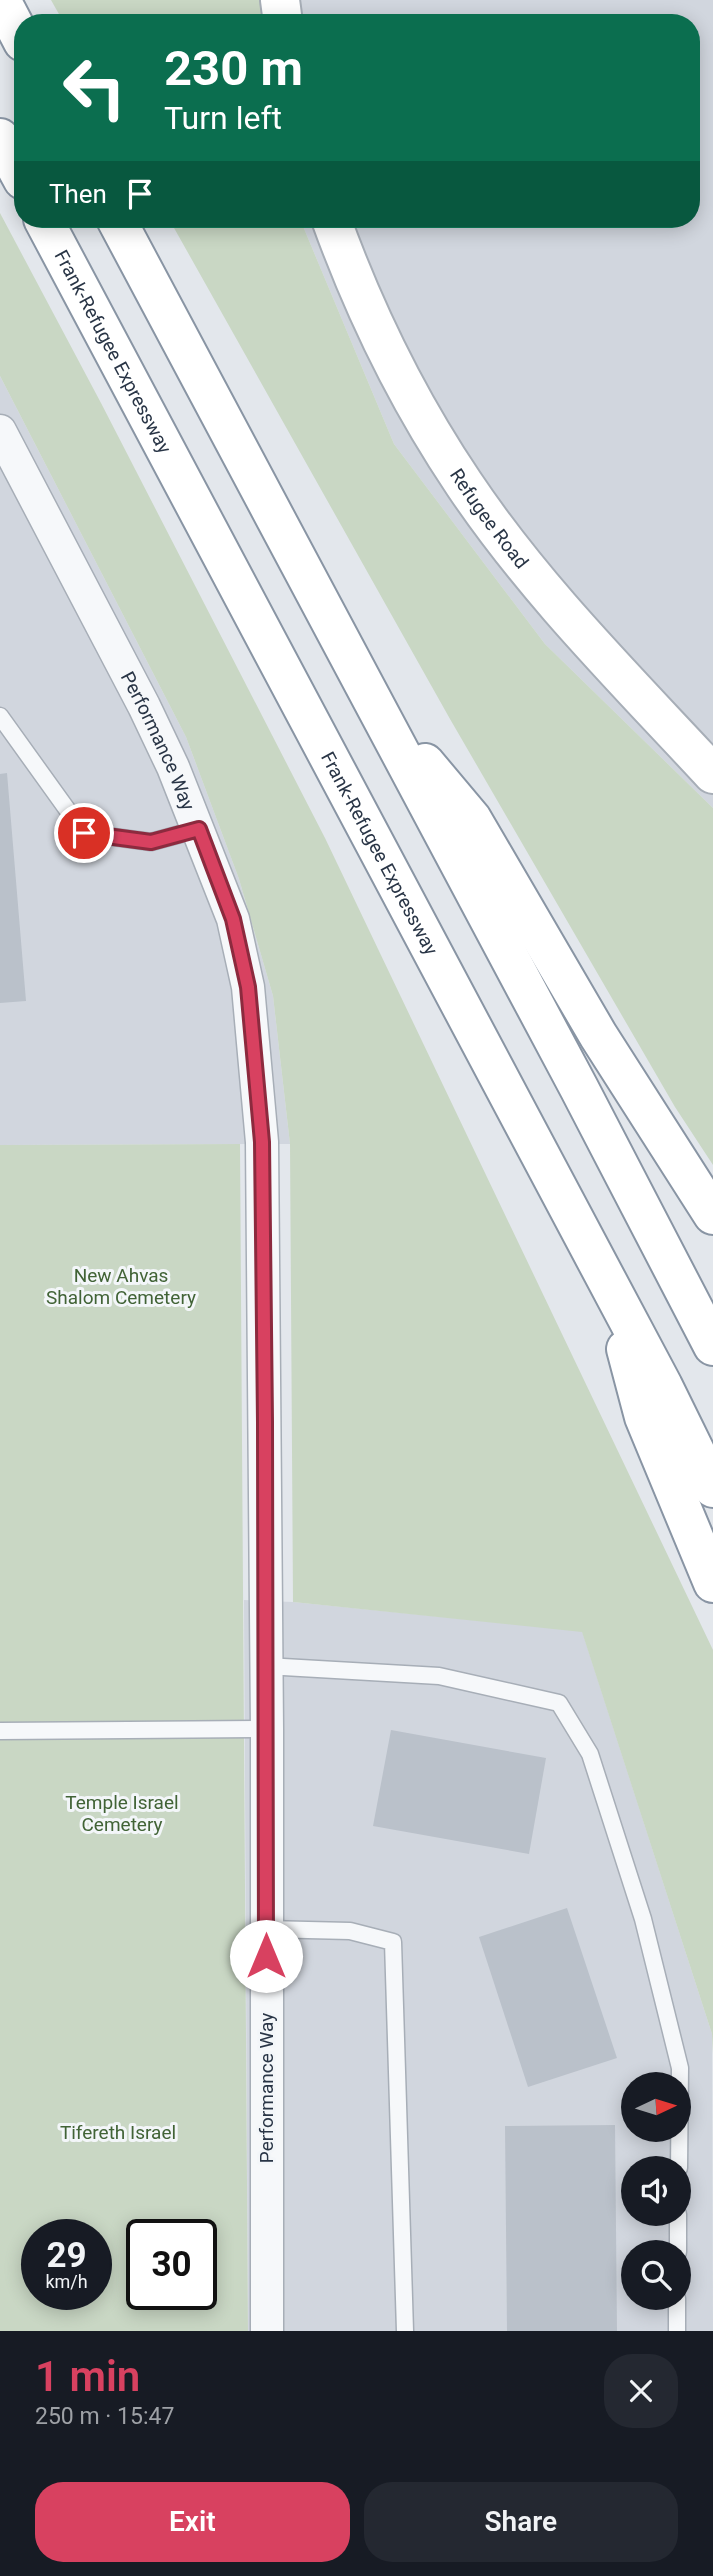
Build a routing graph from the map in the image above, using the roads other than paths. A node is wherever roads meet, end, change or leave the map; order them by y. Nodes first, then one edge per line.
1 (1, 0) edge
2 (14, 25) edge
3 (0, 138) edge
4 (14, 164) edge
5 (48, 228) edge
6 (121, 228) edge
7 (334, 228) edge
8 (0, 431) edge
9 (374, 702) junction
10 (0, 716) edge
11 (713, 774) edge
12 (199, 829) junction
13 (713, 1215) edge
14 (609, 1286) junction
15 (713, 1346) edge
16 (713, 1488) edge
17 (713, 1583) edge
18 (266, 1666) junction
19 (267, 1728) junction
20 (0, 1731) edge
21 (266, 1929) junction
22 (679, 2156) edge
23 (677, 2310) edge
24 (267, 2331) edge
25 (405, 2331) edge
26 (677, 2331) edge

1 - 2 main road
3 - 4 main road
5 - 14 main road, Frank-Refugee Expressway
6 - 9 main road
7 - 11 main road, Refugee Road
8 - 12 street, Performance Way
9 - 13 main road
9 - 15 main road
10 - 12 lane
12 - 18 street, Performance Way
14 - 16 main road, Frank-Refugee Expressway
14 - 17 main road
18 - 19 street, Performance Way
18 - 22 lane
19 - 20 lane
19 - 21 street, Performance Way
21 - 24 street, Performance Way
21 - 25 lane
23 - 26 lane

